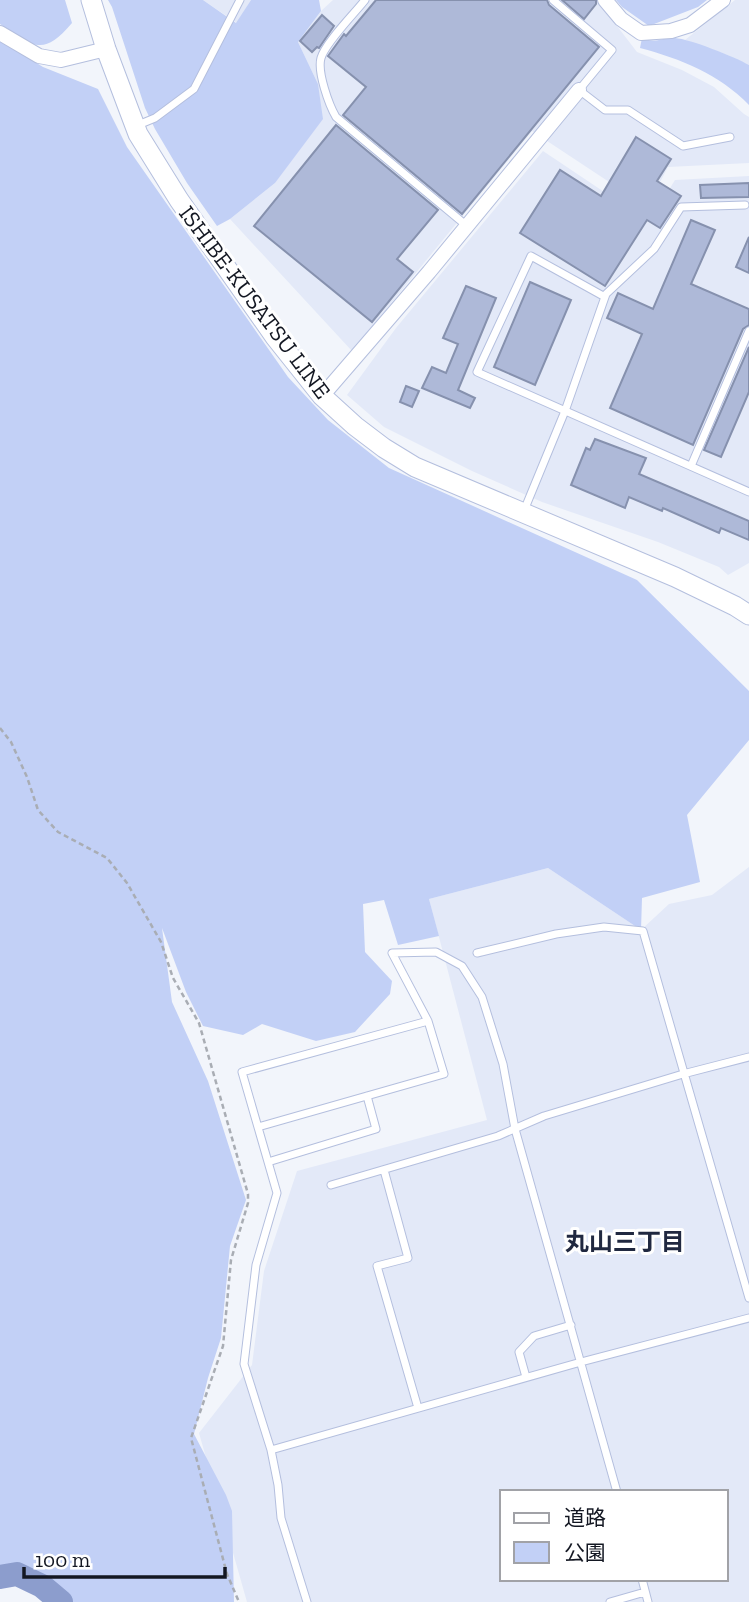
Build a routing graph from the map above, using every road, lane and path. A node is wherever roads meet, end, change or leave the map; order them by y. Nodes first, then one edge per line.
1 (91, 0) edge
2 (240, 0) edge
3 (365, 0) edge
4 (553, 0) edge
5 (605, 0) edge
6 (723, 0) edge
7 (0, 33) edge
8 (106, 49) junction
9 (579, 90) junction
10 (135, 126) junction
11 (730, 137) dead end
12 (745, 205) dead end
13 (467, 226) junction
14 (605, 297) junction
15 (749, 331) edge
16 (322, 396) junction
17 (565, 411) junction
18 (691, 466) junction
19 (749, 492) edge
20 (523, 513) junction
21 (749, 615) edge
22 (0, 728) edge
23 (477, 953) dead end
24 (428, 1021) junction
25 (749, 1058) edge
26 (683, 1074) junction
27 (367, 1096) junction
28 (258, 1127) junction
29 (515, 1129) junction
30 (268, 1161) junction
31 (384, 1170) junction
32 (331, 1185) dead end
33 (749, 1298) edge
34 (749, 1318) edge
35 (571, 1325) junction
36 (581, 1362) junction
37 (526, 1377) junction
38 (418, 1408) junction
39 (271, 1450) junction
40 (616, 1490) edge
41 (642, 1581) edge
42 (645, 1592) junction
43 (239, 1602) edge
44 (307, 1602) edge
45 (610, 1602) edge
46 (648, 1602) edge

1 - 8 main road, ISHIBE-KUSATSU LINE
2 - 10 lane
3 - 13 lane
4 - 9 lane
5 - 6 street
7 - 8 street
8 - 10 main road, ISHIBE-KUSATSU LINE
9 - 11 lane
9 - 13 street
10 - 16 main road, ISHIBE-KUSATSU LINE
12 - 14 lane
13 - 16 street
14 - 17 lane
14 - 17 lane
15 - 18 lane
16 - 20 main road, ISHIBE-KUSATSU LINE
17 - 18 lane
17 - 20 lane
18 - 19 lane
20 - 21 main road, ISHIBE-KUSATSU LINE
22 - 43 path
23 - 26 lane
24 - 27 lane
24 - 28 lane
24 - 29 lane
25 - 26 lane
26 - 29 lane
26 - 33 lane
27 - 28 lane
27 - 30 lane
28 - 30 lane
29 - 31 lane
29 - 35 lane
30 - 39 lane
31 - 32 lane
31 - 38 lane
34 - 36 lane
35 - 36 lane
35 - 37 lane
36 - 37 lane
36 - 40 lane
37 - 38 lane
38 - 39 lane
39 - 44 lane
41 - 42 lane
42 - 45 lane
42 - 46 lane

